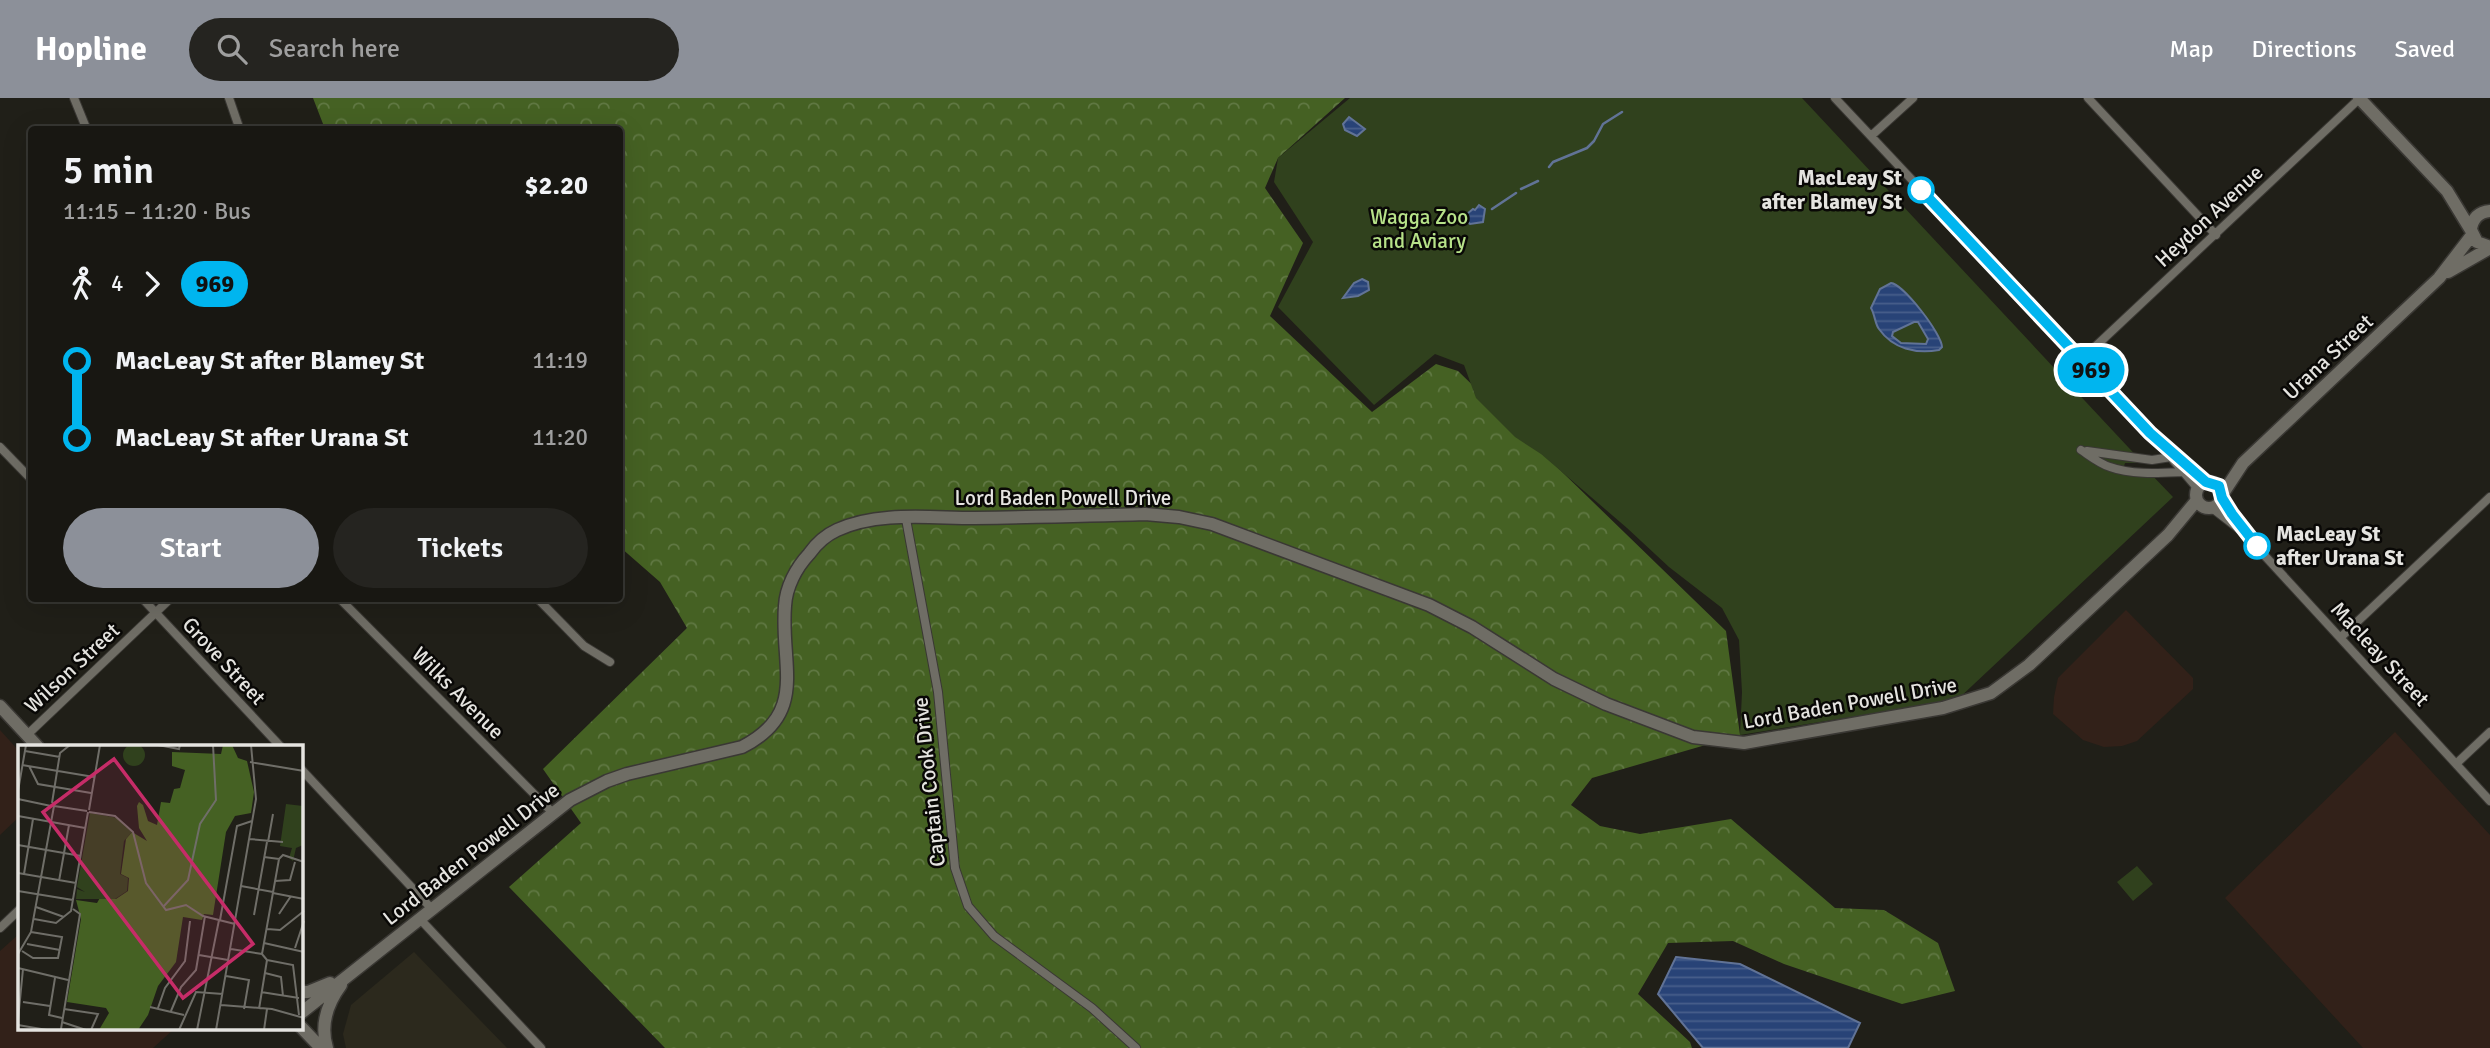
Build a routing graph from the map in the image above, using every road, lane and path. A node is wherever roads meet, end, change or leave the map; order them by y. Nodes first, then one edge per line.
1 (74, 98) edge
2 (229, 98) edge
3 (1835, 98) edge
4 (1913, 98) edge
5 (2088, 98) edge
6 (2360, 98) edge
7 (85, 126) edge
8 (239, 126) edge
9 (1871, 136) junction
10 (2447, 191) junction
11 (2488, 211) edge
12 (2472, 234) junction
13 (2216, 235) junction
14 (2490, 248) edge
15 (2439, 278) junction
16 (2081, 359) junction
17 (2150, 433) junction
18 (0, 447) edge
19 (2171, 457) junction
20 (2243, 464) junction
21 (2183, 472) junction
22 (28, 476) edge
23 (2203, 488) junction
24 (2222, 497) junction
25 (2490, 497) edge
26 (2210, 509) junction
27 (906, 519) junction
28 (2243, 532) junction
29 (2168, 535) junction
30 (146, 602) edge
31 (167, 602) edge
32 (343, 602) edge
33 (541, 602) edge
34 (156, 613) junction
35 (2341, 637) junction
36 (610, 662) dead end
37 (0, 706) edge
38 (2490, 732) edge
39 (27, 734) junction
40 (36, 745) edge
41 (279, 745) edge
42 (2457, 763) junction
43 (303, 771) edge
44 (2490, 801) edge
45 (552, 812) junction
46 (432, 908) junction
47 (18, 911) edge
48 (419, 918) junction
49 (0, 928) edge
50 (350, 973) junction
51 (303, 992) edge
52 (303, 1011) edge
53 (303, 1029) edge
54 (321, 1048) edge
55 (327, 1048) edge
56 (541, 1048) edge
57 (1136, 1048) edge

1 - 7 street
2 - 8 street
3 - 9 street
4 - 9 street
5 - 13 street
6 - 10 street
6 - 13 street, Heydon Avenue
9 - 16 street
10 - 11 street
10 - 12 street
11 - 12 street, Urana Street
12 - 14 street
12 - 15 street, Urana Street
13 - 16 street, Heydon Avenue
14 - 15 street, Urana Street
15 - 20 street, Urana Street
16 - 17 street
17 - 19 street
17 - 23 street
18 - 22 street
19 - 21 street
19 - 21 street
20 - 23 street, Urana Street
20 - 24 street, Urana Street
21 - 23 street
23 - 24 street
23 - 26 street
23 - 29 street, Lord Baden Powell Drive
24 - 26 street, Urana Street
24 - 28 street, Macleay Street
25 - 35 street
26 - 28 street, Macleay Street
26 - 29 street, Lord Baden Powell Drive
27 - 29 street, Lord Baden Powell Drive
27 - 45 street, Lord Baden Powell Drive
27 - 57 street, Captain Cook Drive
28 - 35 street, Macleay Street
30 - 34 street, Grove Street
31 - 34 street, Wilson Street
32 - 45 street, Wilks Avenue
33 - 36 street
34 - 39 street, Wilson Street
34 - 41 street, Grove Street
35 - 42 street, Macleay Street
37 - 39 street
38 - 42 street
39 - 40 street
42 - 44 street, Macleay Street
43 - 46 street
45 - 46 street, Lord Baden Powell Drive
46 - 48 street, Lord Baden Powell Drive
47 - 49 street
48 - 50 street, Lord Baden Powell Drive
48 - 56 street
50 - 51 street
50 - 52 street, Lord Baden Powell Drive
50 - 55 street
53 - 54 street

